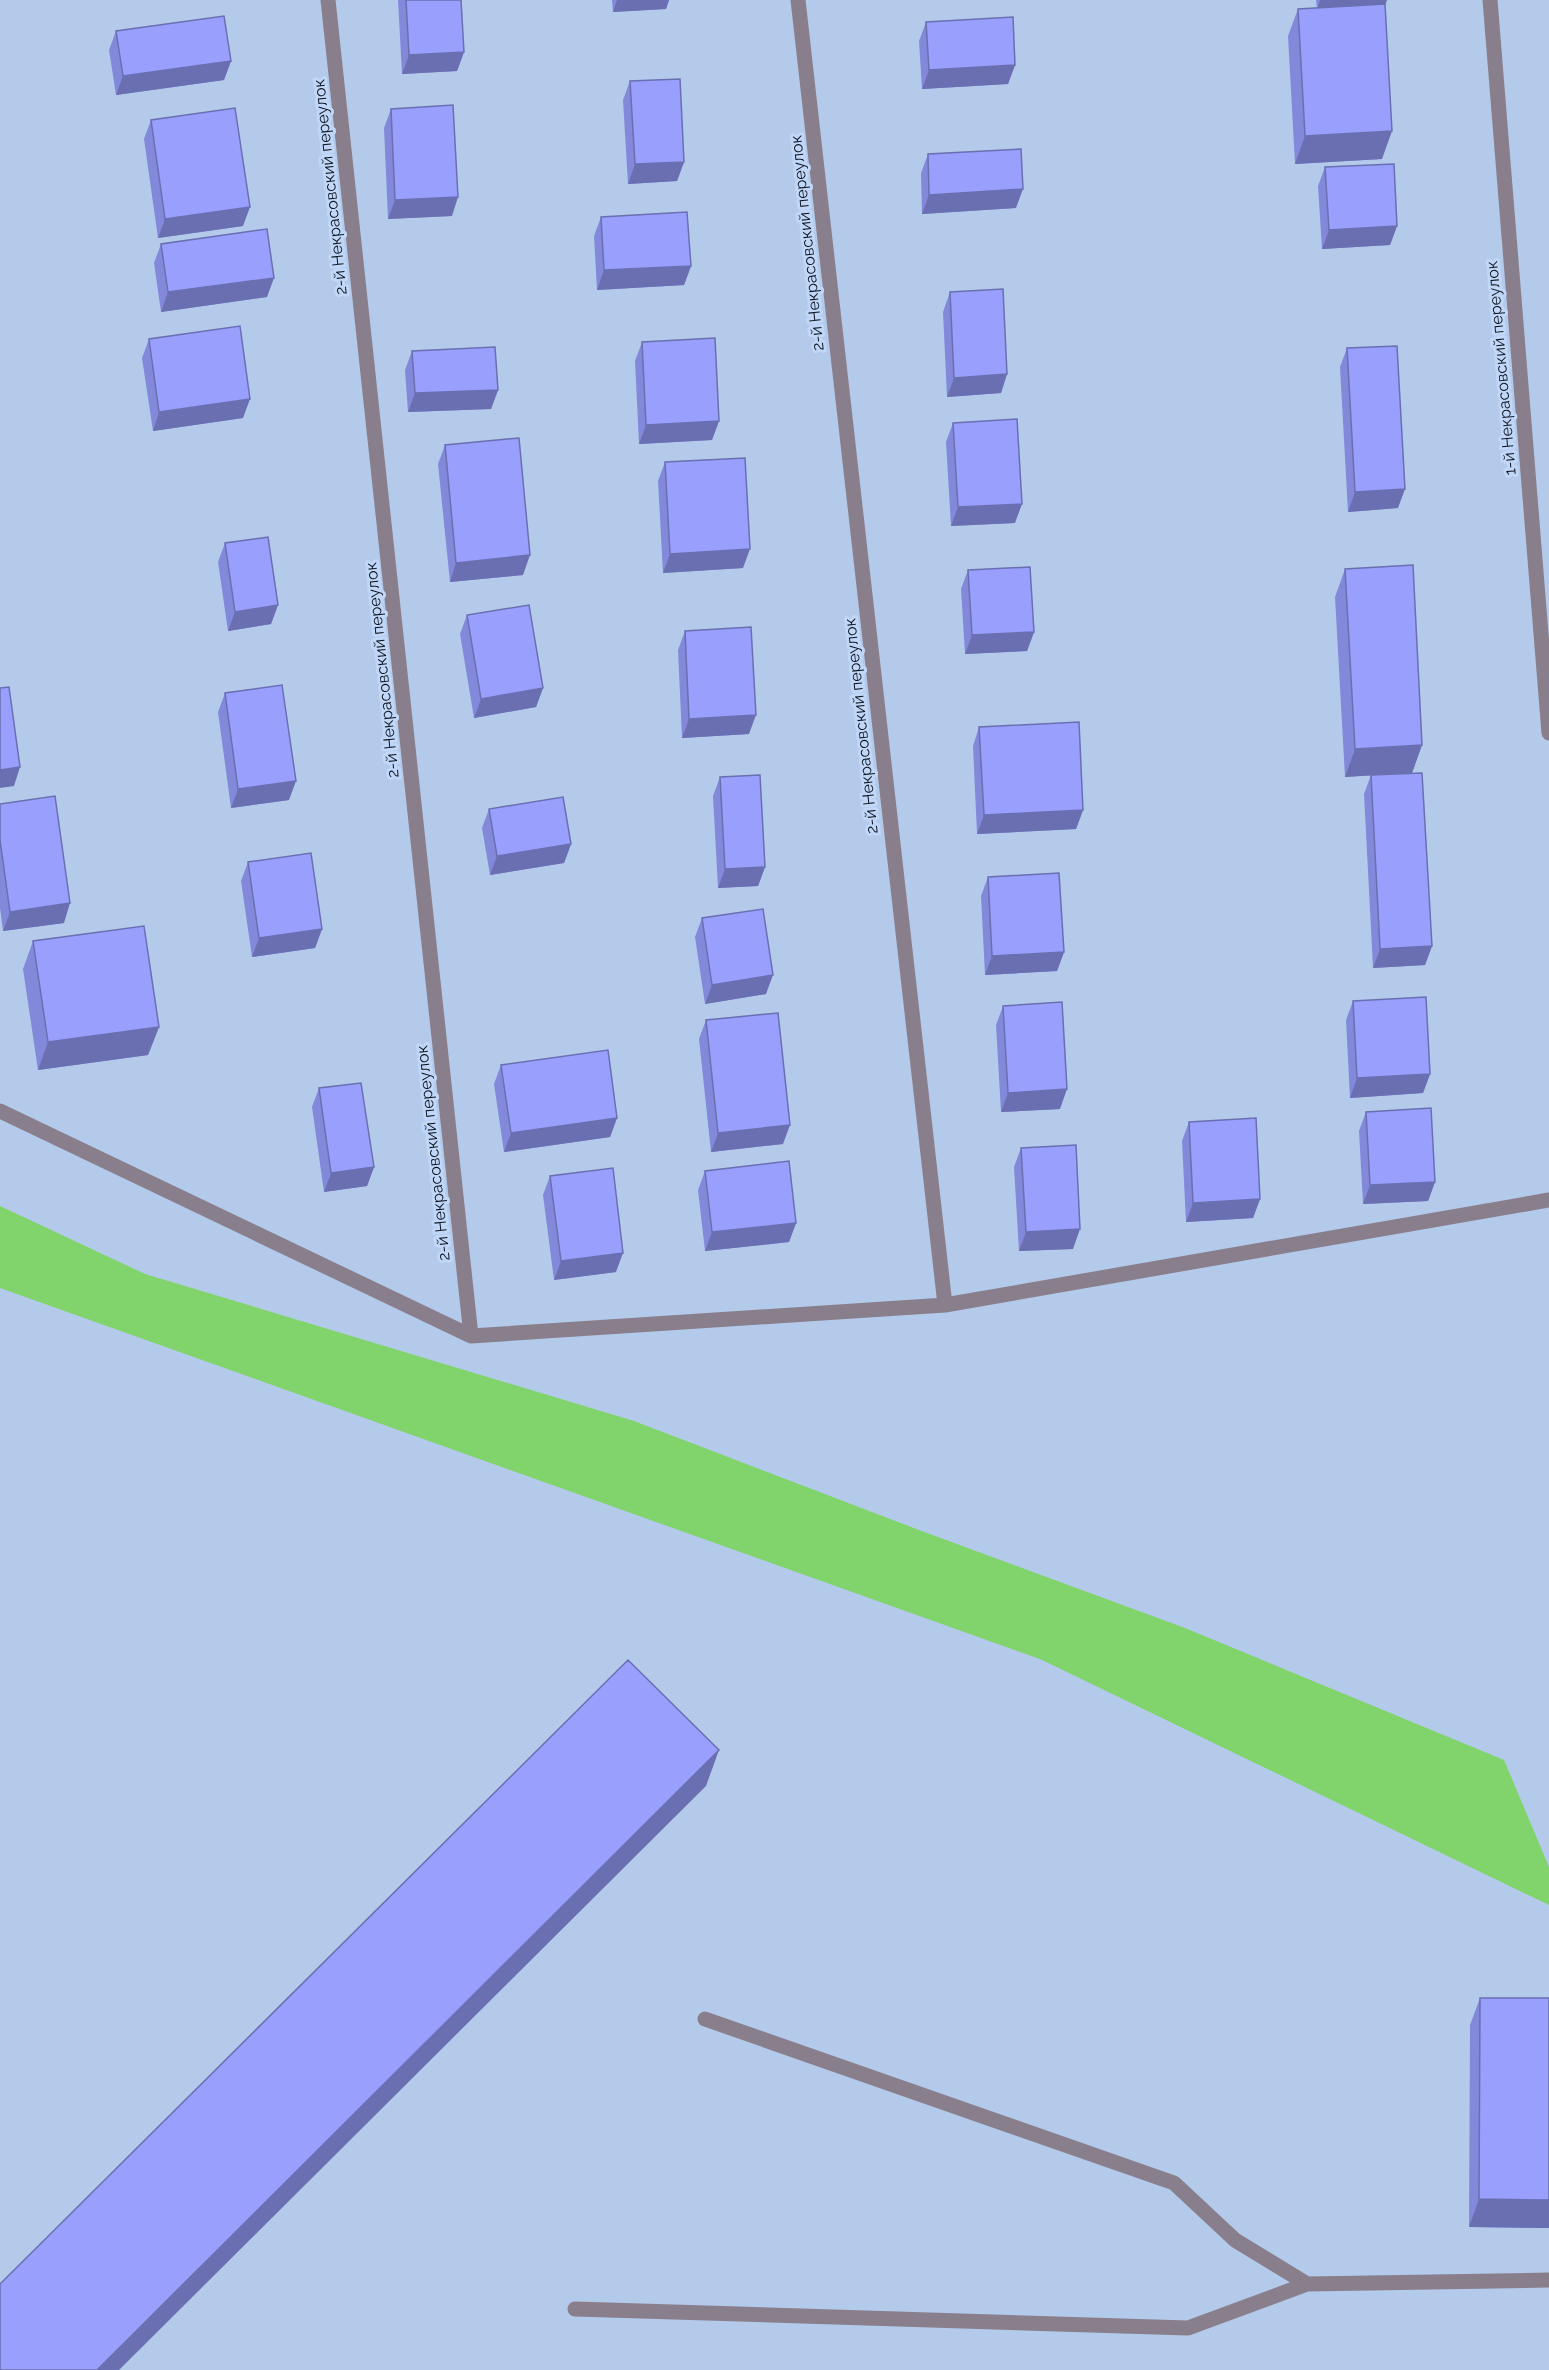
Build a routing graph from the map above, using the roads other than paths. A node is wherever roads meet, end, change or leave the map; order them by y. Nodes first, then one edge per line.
1 (328, 0) edge
2 (798, 0) edge
3 (1490, 0) edge
4 (1549, 733) edge
5 (0, 1111) edge
6 (1549, 1200) edge
7 (945, 1305) junction
8 (471, 1336) junction
9 (705, 2019) dead end
10 (1549, 2280) edge
11 (1307, 2284) junction
12 (575, 2309) dead end

1 - 8 street, 2-й Некрасовский переулок
2 - 7 street, 2-й Некрасовский переулок
3 - 4 street, 1-й Некрасовский переулок
5 - 8 street
6 - 7 street
7 - 8 street
9 - 11 street
10 - 11 street
11 - 12 street

